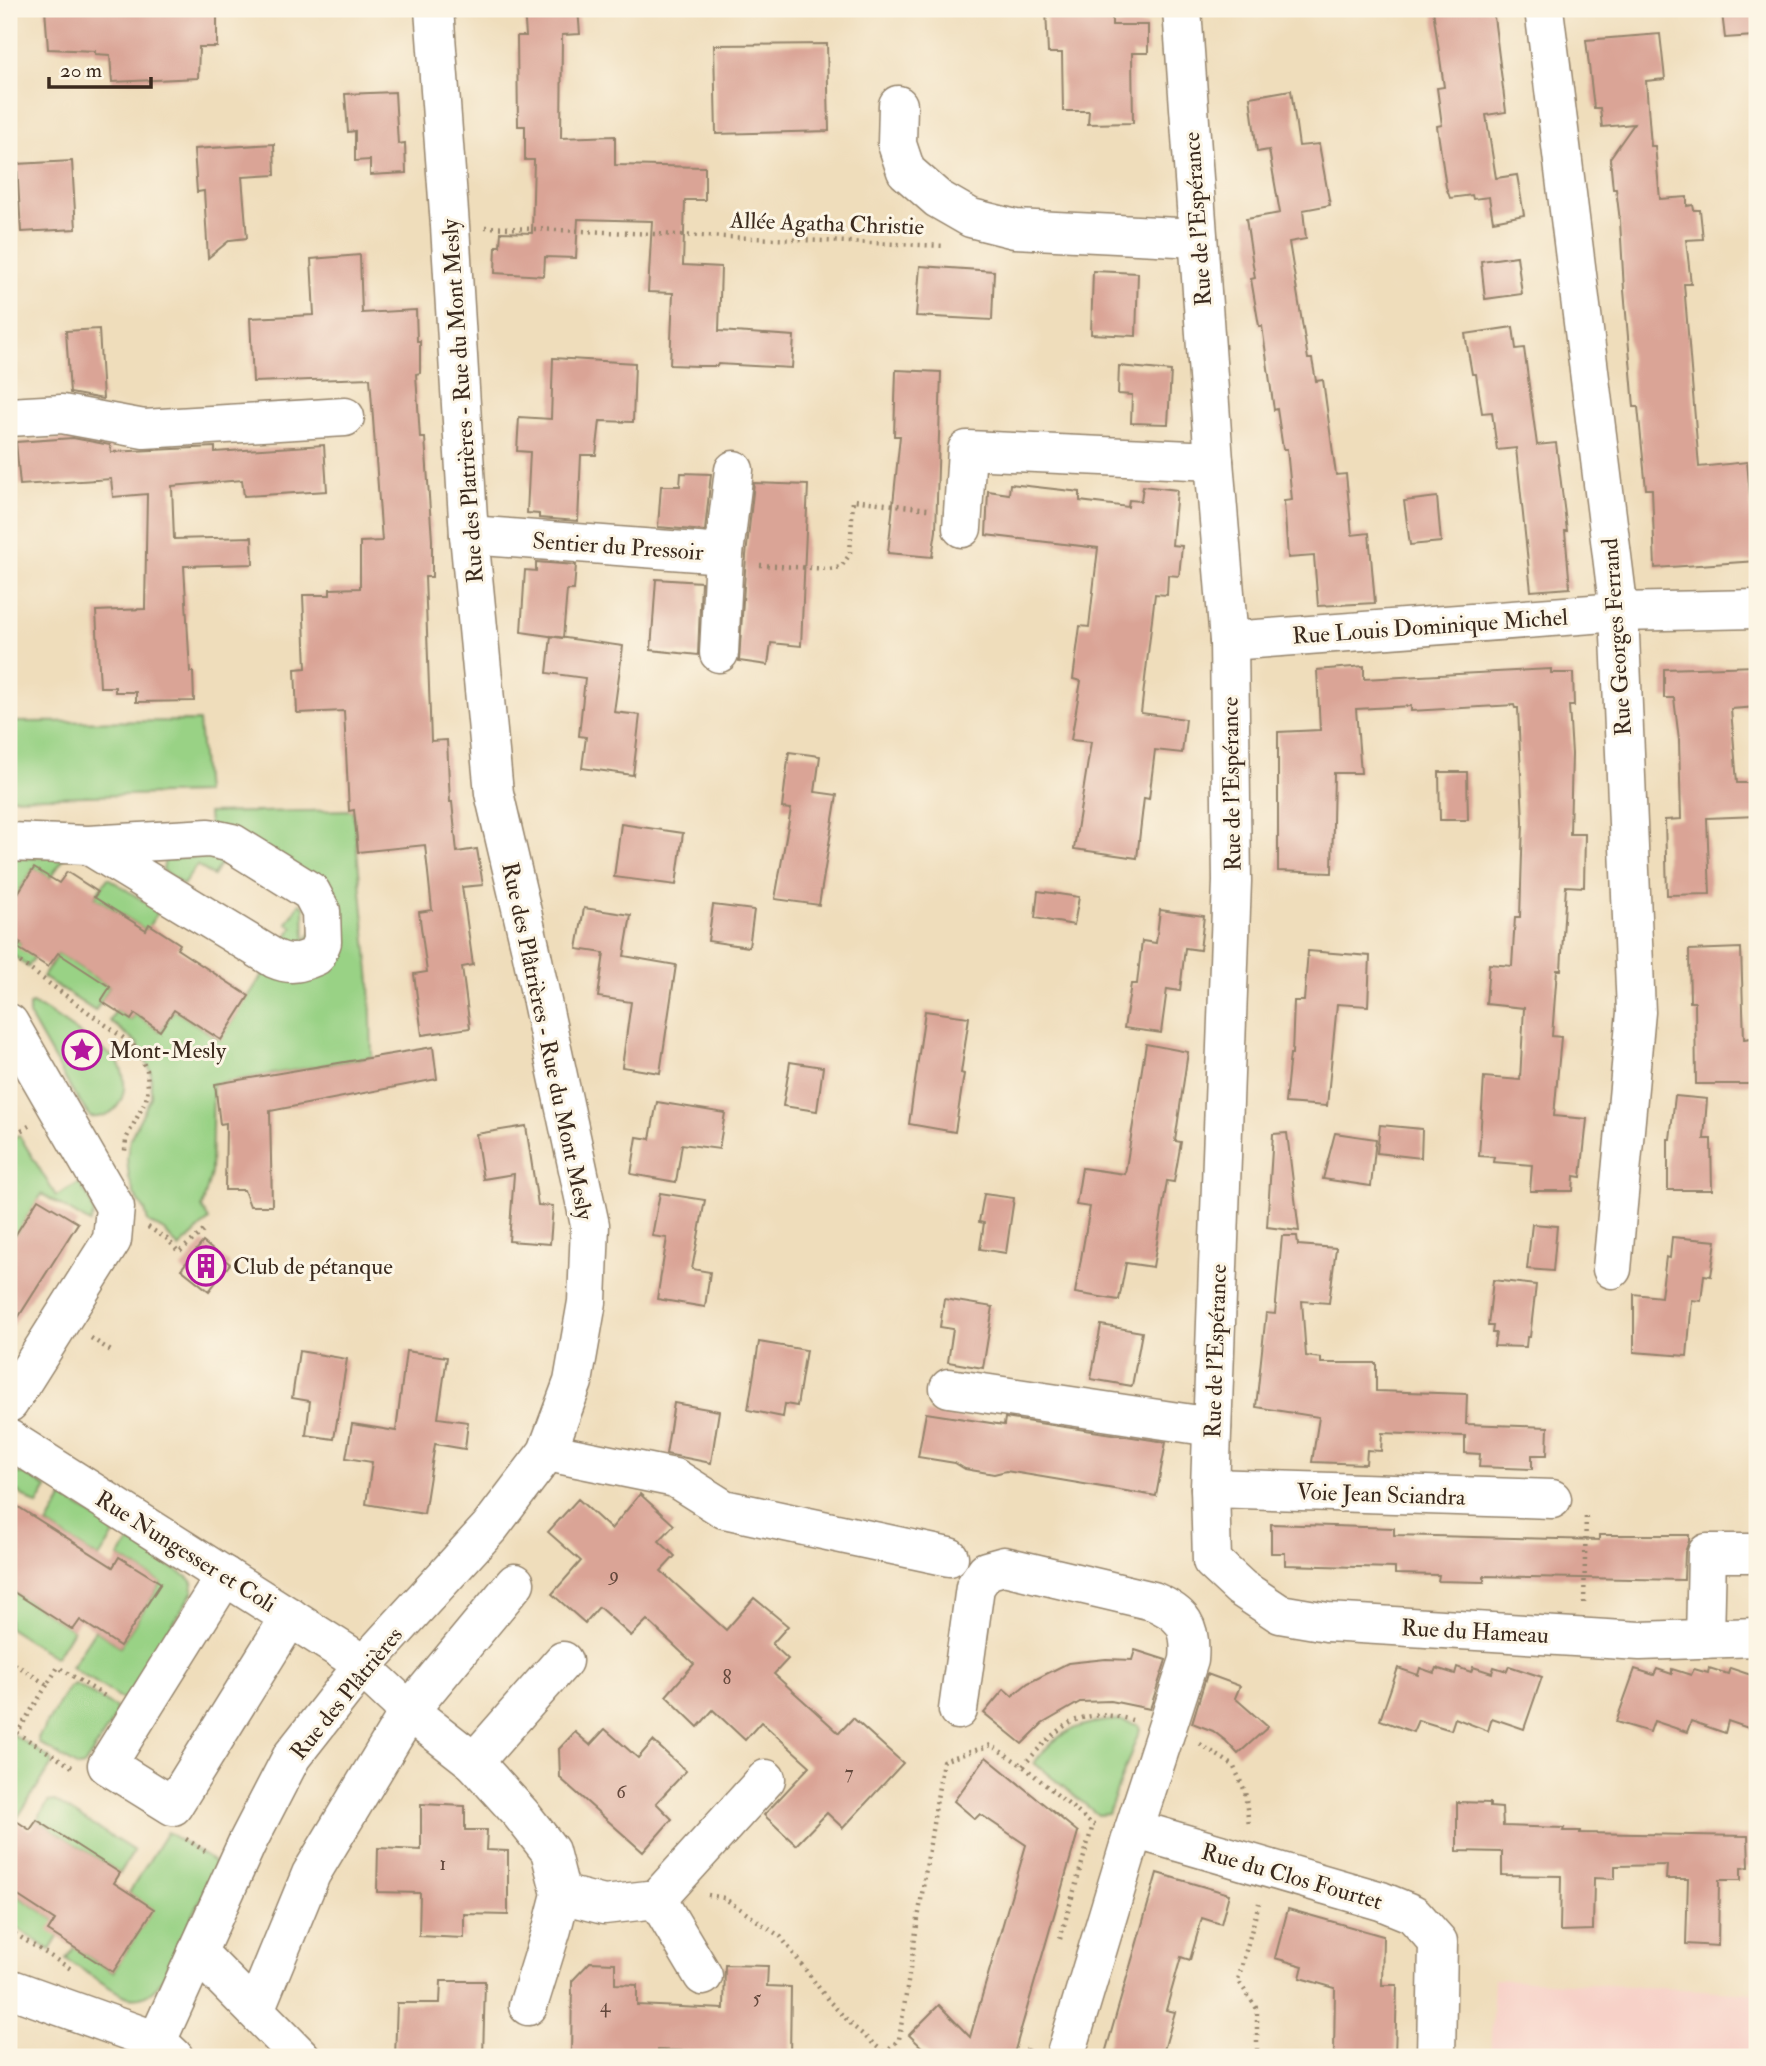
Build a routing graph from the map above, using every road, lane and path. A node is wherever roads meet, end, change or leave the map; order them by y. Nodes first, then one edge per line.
1 (434, 9) edge
2 (1182, 9) edge
3 (1544, 9) edge
4 (898, 105) dead end
5 (481, 227) dead end
6 (1198, 238) junction
7 (951, 246) dead end
8 (9, 417) edge
9 (345, 417) dead end
10 (1214, 461) junction
11 (734, 470) dead end
12 (962, 521) joint
13 (469, 535) junction
14 (724, 558) junction
15 (1757, 609) edge
16 (1619, 612) junction
17 (1229, 640) junction
18 (719, 653) dead end
19 (494, 793) joint
20 (9, 842) edge
21 (88, 845) junction
22 (9, 1023) edge
23 (142, 1222) dead end
24 (206, 1228) dead end
25 (1612, 1269) dead end
26 (949, 1388) dead end
27 (9, 1403) edge
28 (1212, 1427) junction
29 (9, 1439) edge
30 (547, 1452) junction
31 (1210, 1488) junction
32 (1552, 1499) joint
33 (1757, 1553) edge
34 (949, 1557) dead end
35 (1212, 1561) joint
36 (225, 1576) junction
37 (515, 1583) dead end
38 (290, 1617) junction
39 (1757, 1637) edge
40 (1584, 1638) junction
41 (1705, 1639) junction
42 (9, 1660) edge
43 (563, 1661) dead end
44 (361, 1668) junction
45 (114, 1701) dead end
46 (958, 1710) dead end
47 (409, 1711) junction
48 (1136, 1721) dead end
49 (1192, 1739) dead end
50 (474, 1762) junction
51 (1023, 1766) junction
52 (766, 1779) dead end
53 (1093, 1825) dead end
54 (1249, 1827) dead end
55 (1134, 1829) junction
56 (561, 1894) junction
57 (663, 1894) junction
58 (1261, 1899) dead end
59 (9, 1930) edge
60 (197, 1952) junction
61 (78, 1974) dead end
62 (704, 1976) dead end
63 (9, 1988) edge
64 (528, 2006) dead end
65 (255, 2010) junction
66 (166, 2049) edge
67 (887, 2056) edge
68 (301, 2057) edge
69 (1065, 2057) edge
70 (1257, 2057) edge
71 (1436, 2057) edge

1 - 13 street, Rue des Platrières - Rue du Mont Mesly
2 - 6 street, Rue de l'Espérance
3 - 16 street, Rue Georges Ferrand
4 - 6 street
5 - 7 path, Allée Agatha Christie
6 - 10 street, Rue de l'Espérance
8 - 9 street
10 - 12 street
10 - 17 street, Rue de l'Espérance
11 - 14 street, Sentier du Pressoir
12 - 14 path
13 - 14 street, Sentier du Pressoir
13 - 19 street, Rue des Platrières - Rue du Mont Mesly
14 - 18 street
15 - 16 street, Rue Louis Dominique Michel
16 - 17 street, Rue Louis Dominique Michel
16 - 25 street, Rue Georges Ferrand
17 - 28 street, Rue de l'Espérance
19 - 30 street, Rue des Plâtrières - Rue du Mont Mesly
20 - 21 street
21 - 21 street
22 - 27 street
23 - 24 path
26 - 28 street
28 - 31 street, Rue de l'Espérance
29 - 36 street, Rue Nungesser et Coli
30 - 34 street
30 - 44 street, Rue des Plâtrières
31 - 32 street, Voie Jean Sciandra
31 - 35 street, Rue de l'Espérance
32 - 40 path
33 - 41 street
35 - 40 street, Rue du Hameau
36 - 38 street, Rue Nungesser et Coli
36 - 38 street
37 - 47 street
38 - 44 street, Rue Nungesser et Coli
39 - 41 street, Rue du Hameau
40 - 41 street, Rue du Hameau
42 - 45 path
43 - 50 street
44 - 47 street, Rue Nungesser et Coli
44 - 60 street, Rue des Plâtrières
46 - 55 street
47 - 50 street, Rue Nungesser et Coli
47 - 65 street
48 - 51 path
49 - 54 path
50 - 56 street, Rue Nungesser et Coli
51 - 53 path
51 - 67 path
52 - 57 street
55 - 69 street
55 - 71 street, Rue du Clos Fourtet
56 - 57 street
56 - 64 street
57 - 62 street
57 - 67 path
58 - 70 path
59 - 61 path
60 - 65 street
60 - 66 street, Rue des Plâtrières
63 - 66 street
65 - 68 street

